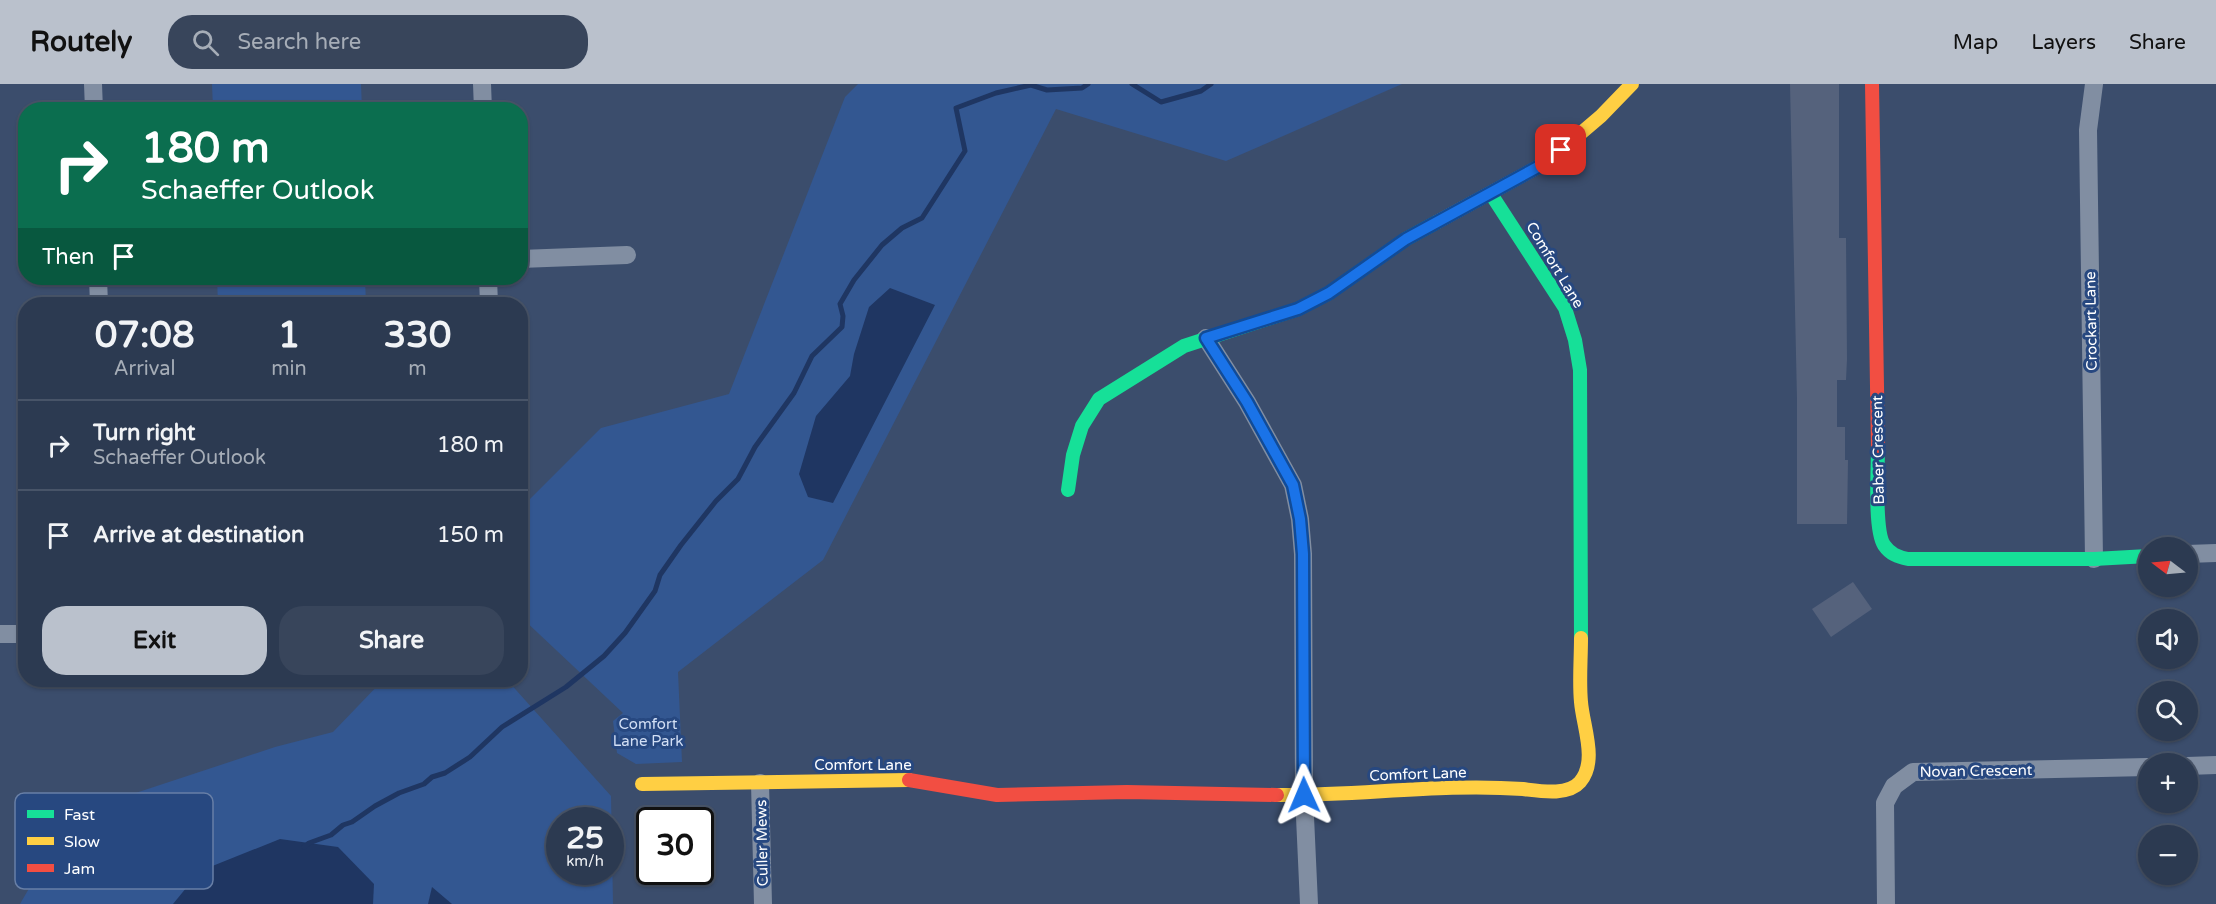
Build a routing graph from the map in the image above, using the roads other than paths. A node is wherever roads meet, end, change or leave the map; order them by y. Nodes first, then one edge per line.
1 (93, 84) edge
2 (482, 84) edge
3 (1632, 84) edge
4 (1872, 84) edge
5 (2094, 84) edge
6 (94, 102) edge
7 (483, 102) edge
8 (1491, 194) junction
9 (627, 255) dead end
10 (528, 259) edge
11 (1206, 338) junction
12 (1068, 490) dead end
13 (2216, 553) edge
14 (2198, 554) edge
15 (2138, 557) edge
16 (2094, 559) junction
17 (18, 633) edge
18 (0, 634) edge
19 (2216, 765) edge
20 (2198, 766) edge
21 (2138, 767) edge
22 (642, 783) dead end
23 (760, 783) junction
24 (1304, 795) junction
25 (763, 904) edge
26 (1309, 904) edge
27 (1886, 904) edge

1 - 6 street
2 - 7 street
3 - 8 street
4 - 16 street, Baber Crescent
5 - 16 street, Crockart Lane
8 - 11 street
8 - 24 street, Comfort Lane
9 - 10 street
11 - 12 street
11 - 24 street
13 - 14 street
15 - 16 street, Baber Crescent
17 - 18 street
19 - 20 street
21 - 27 street, Novan Crescent
22 - 23 street, Comfort Lane
23 - 24 street, Comfort Lane
23 - 25 street, Culler Mews
24 - 26 street

